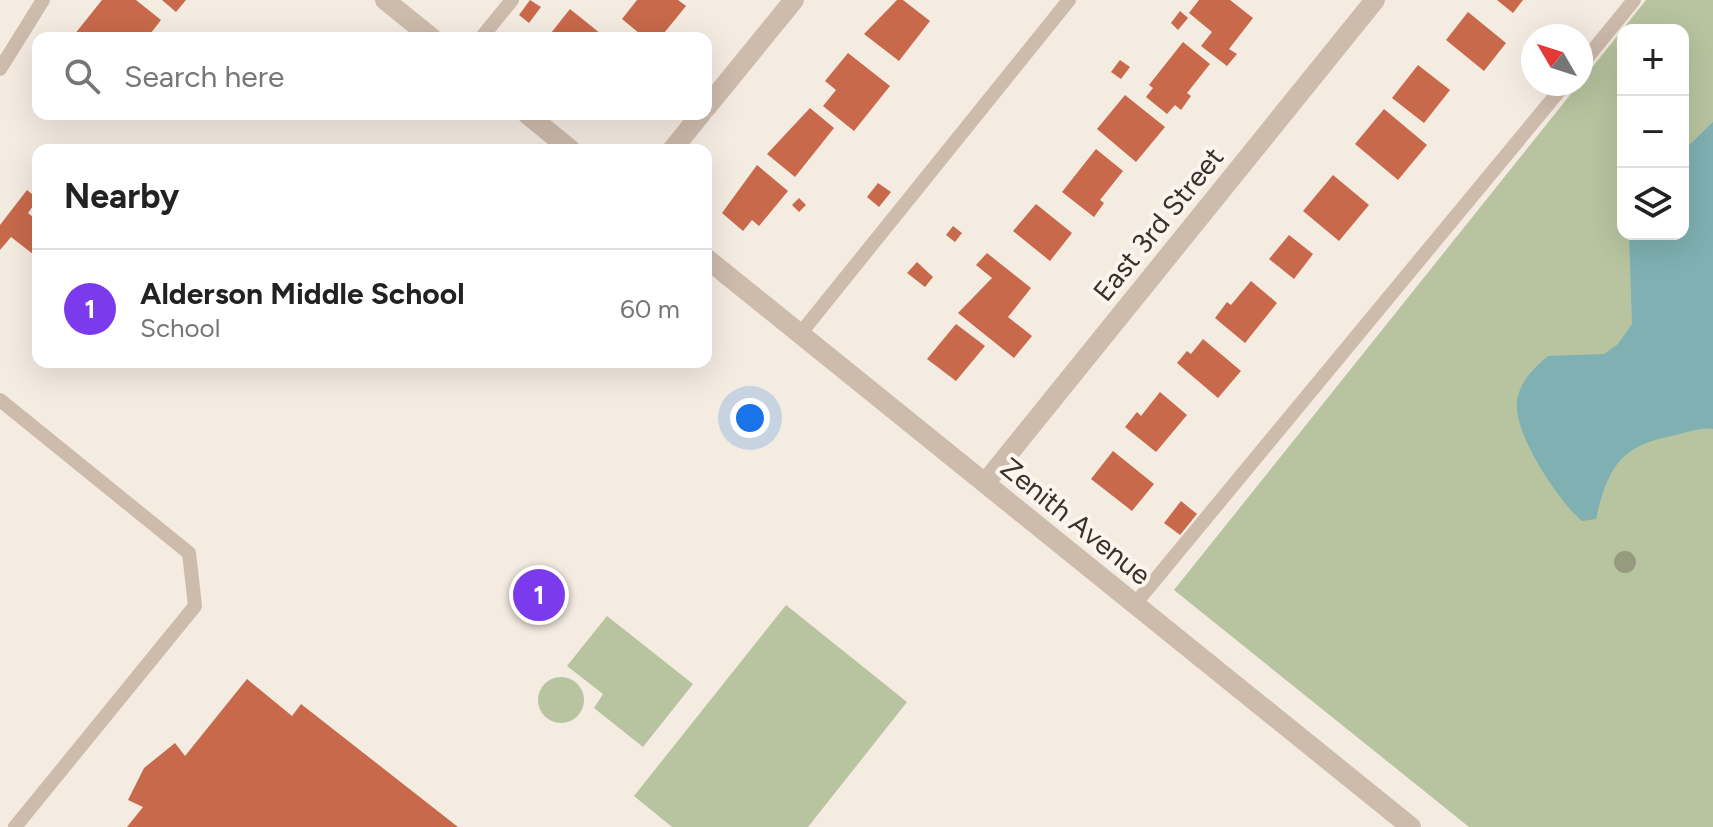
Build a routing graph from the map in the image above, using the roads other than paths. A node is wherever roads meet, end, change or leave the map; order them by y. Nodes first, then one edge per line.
1 (43, 0) edge
2 (385, 0) edge
3 (512, 0) edge
4 (794, 0) edge
5 (1069, 0) edge
6 (1375, 0) edge
7 (1634, 0) edge
8 (425, 32) edge
9 (486, 32) edge
10 (1593, 50) edge
11 (0, 69) edge
12 (1555, 96) edge
13 (712, 101) edge
14 (534, 120) edge
15 (696, 120) edge
16 (564, 144) edge
17 (677, 144) edge
18 (712, 263) edge
19 (800, 334) junction
20 (0, 400) edge
21 (985, 483) junction
22 (1135, 604) junction
23 (15, 827) edge
24 (1411, 827) edge

1 - 11 lane
2 - 8 street
3 - 9 lane
4 - 13 street
5 - 19 lane
6 - 21 street, East 3rd Street
7 - 10 lane
12 - 22 lane
14 - 16 street
15 - 17 street
18 - 19 street, Zenith Avenue
19 - 21 street, Zenith Avenue
20 - 23 lane
21 - 22 street, Zenith Avenue
22 - 24 street, Zenith Avenue

